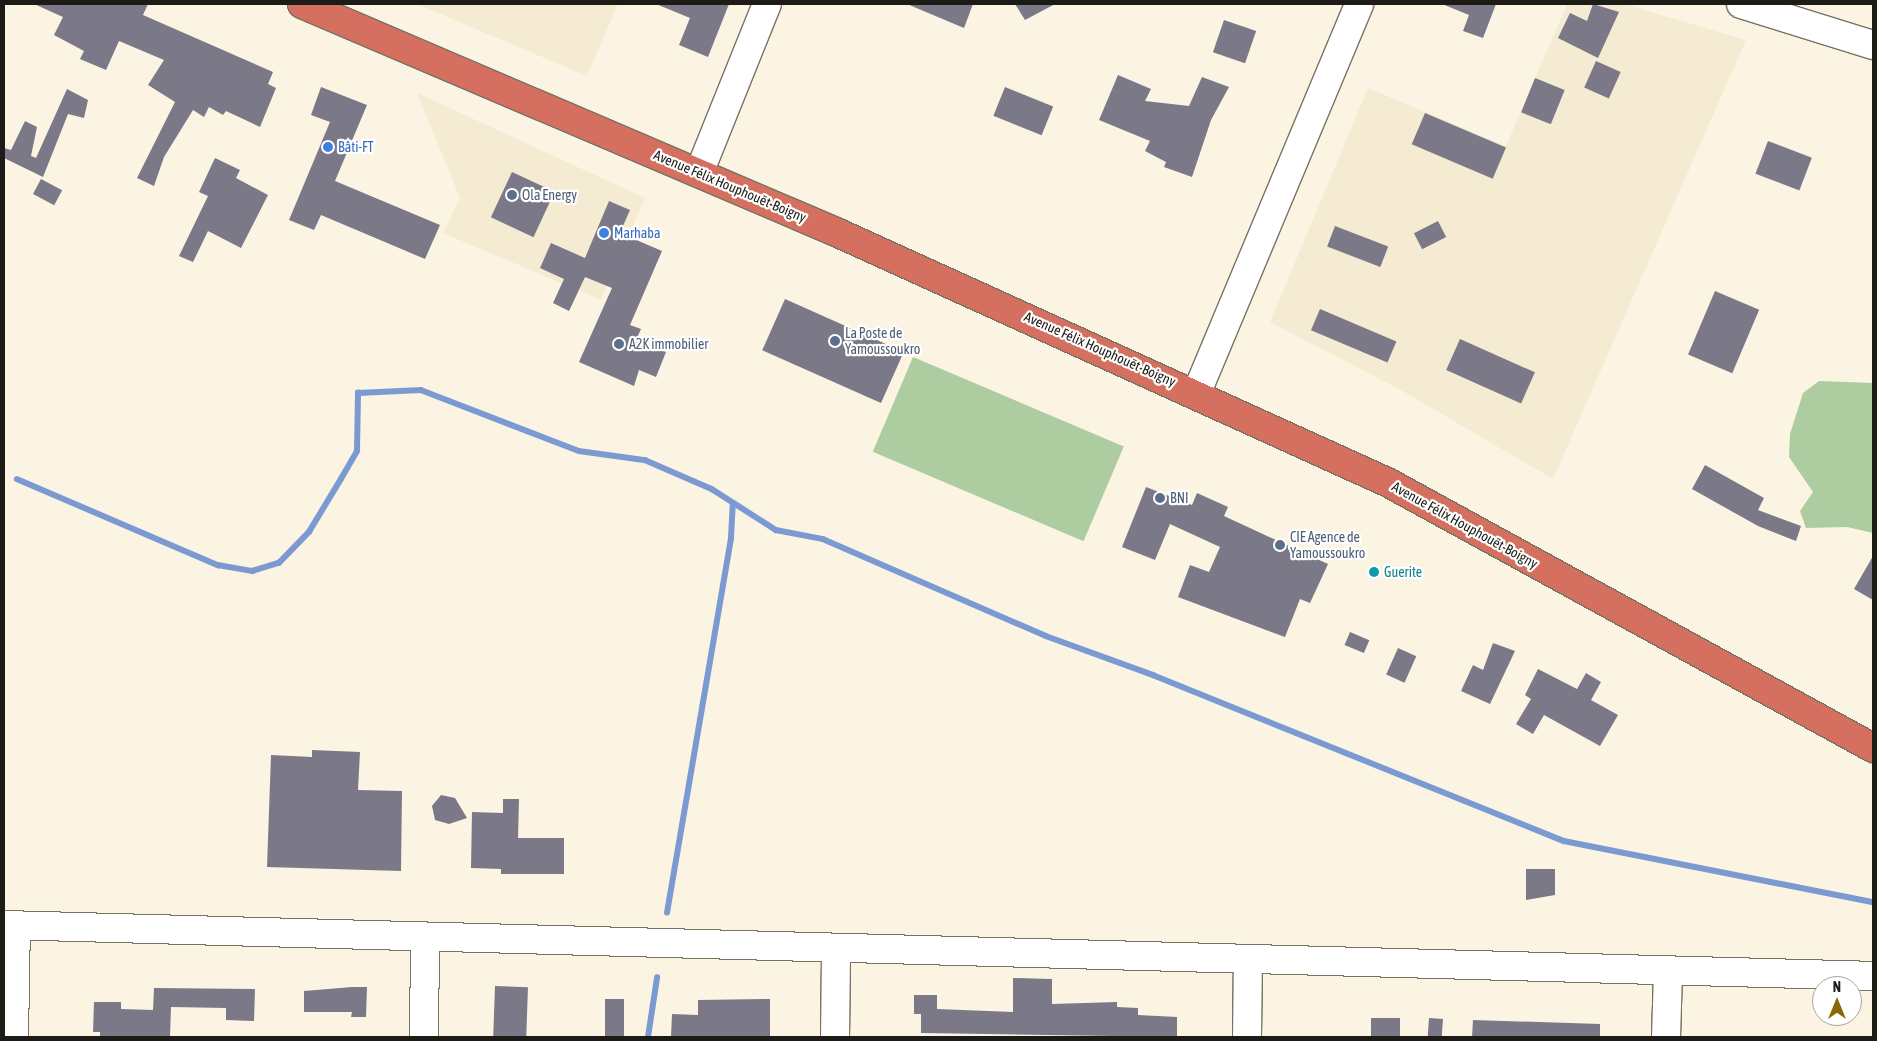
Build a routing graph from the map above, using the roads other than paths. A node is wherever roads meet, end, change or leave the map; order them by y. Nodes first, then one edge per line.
1 (302, 4) edge
2 (767, 4) edge
3 (1359, 4) edge
4 (1751, 5) edge
5 (1873, 45) edge
6 (699, 173) junction
7 (1196, 392) junction
8 (1873, 748) edge
9 (10, 925) edge
10 (425, 938) junction
11 (836, 950) junction
12 (1248, 960) junction
13 (1668, 973) junction
14 (1873, 976) edge
15 (14, 1037) edge
16 (424, 1037) edge
17 (834, 1037) edge
18 (1247, 1037) edge
19 (1666, 1037) edge

1 - 6 highway, Avenue Félix Houphouët-Boigny
2 - 6 street
3 - 7 street
4 - 5 street
6 - 7 highway, Avenue Félix Houphouët-Boigny
7 - 8 highway, Avenue Félix Houphouët-Boigny
9 - 10 street
9 - 15 street
10 - 11 street
10 - 16 street
11 - 12 street
11 - 17 street
12 - 13 street
12 - 18 street
13 - 14 street
13 - 19 street

